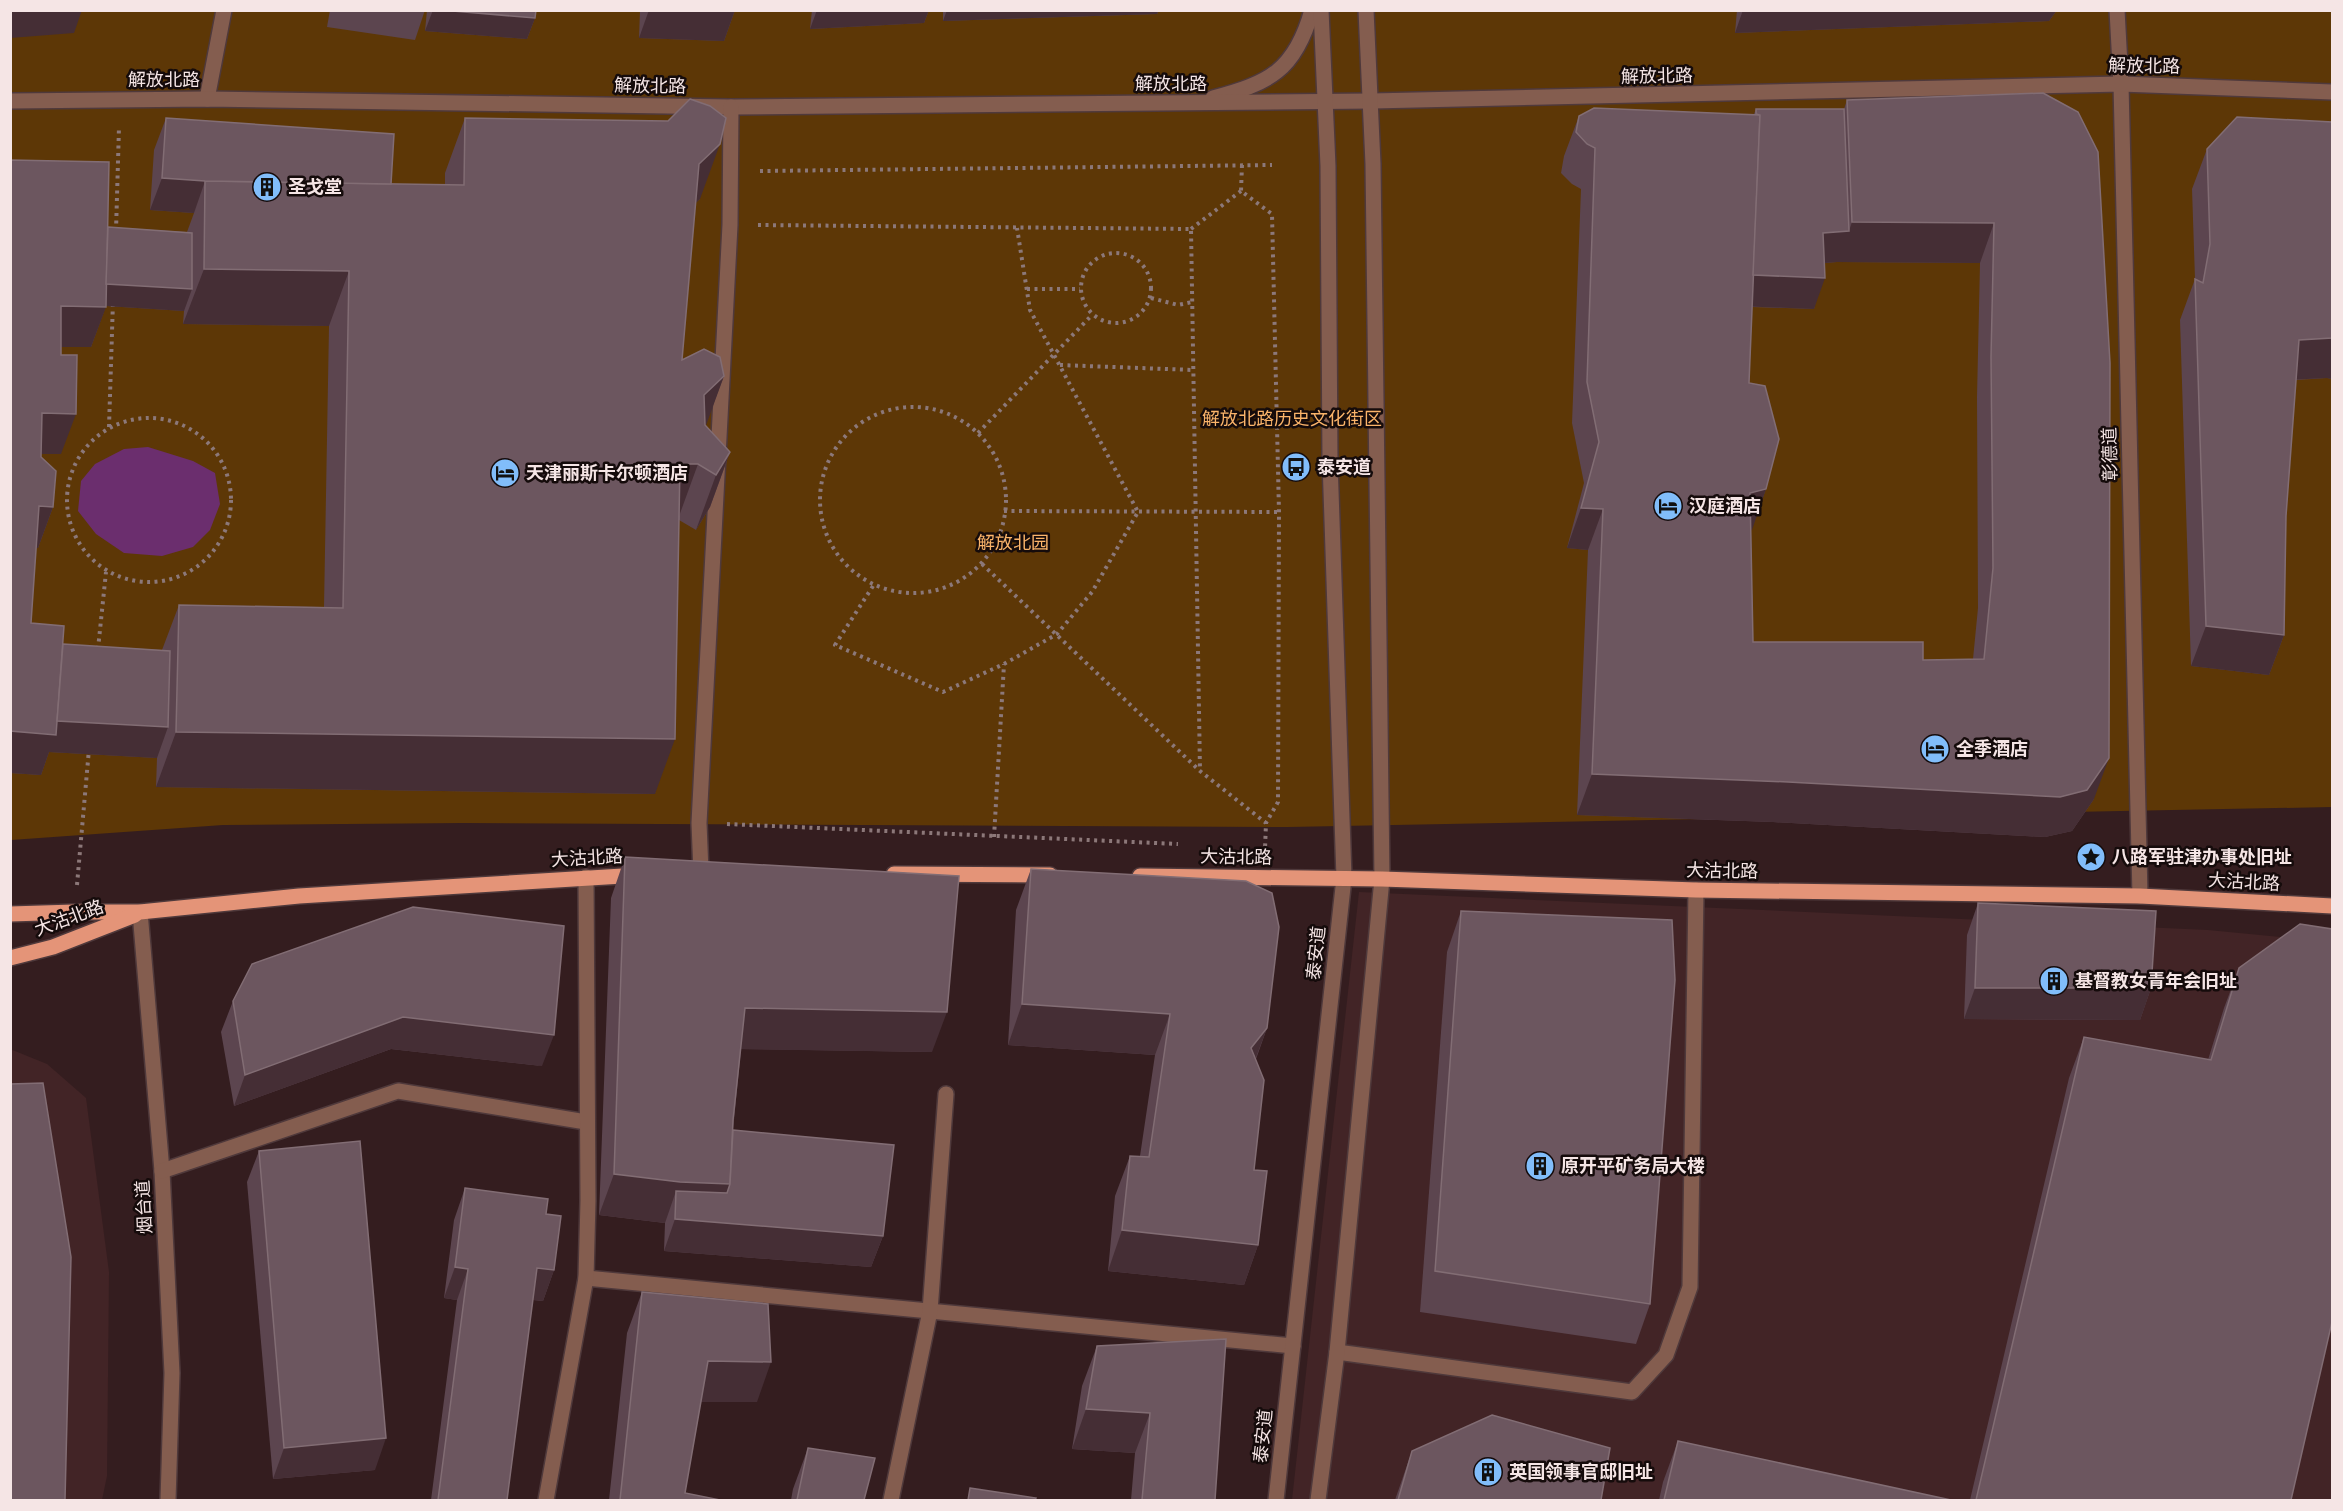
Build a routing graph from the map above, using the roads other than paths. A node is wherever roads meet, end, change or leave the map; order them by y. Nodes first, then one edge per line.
1 (224, 10) edge
2 (1312, 10) edge
3 (1321, 10) edge
4 (1366, 10) edge
5 (2117, 10) edge
6 (2121, 84) junction
7 (2332, 92) edge
8 (207, 99) junction
9 (10, 101) edge
10 (1372, 101) junction
11 (1326, 102) junction
12 (1192, 103) junction
13 (731, 107) junction
14 (702, 872) edge
15 (881, 873) edge
16 (655, 874) edge
17 (1061, 875) edge
18 (1121, 876) edge
19 (586, 877) junction
20 (1344, 878) junction
21 (1382, 879) junction
22 (1696, 890) junction
23 (2140, 896) junction
24 (2332, 906) edge
25 (140, 912) junction
26 (10, 914) edge
27 (10, 958) edge
28 (945, 1094) dead end
29 (586, 1122) junction
30 (162, 1171) junction
31 (586, 1278) junction
32 (930, 1311) junction
33 (1293, 1346) junction
34 (1338, 1352) junction
35 (168, 1500) edge
36 (546, 1500) edge
37 (891, 1500) edge
38 (1276, 1500) edge
39 (1318, 1500) edge

1 - 8 street
2 - 12 street
3 - 11 street, 泰安道
4 - 10 street
5 - 6 street, 彰德道
6 - 7 street, 解放北路
6 - 10 street, 解放北路
6 - 23 street, 彰德道
8 - 9 street, 解放北路
8 - 13 street, 解放北路
10 - 11 street, 解放北路
10 - 21 street
11 - 12 street, 解放北路
11 - 20 street, 泰安道
12 - 13 street, 解放北路
13 - 14 street
15 - 17 main road
16 - 19 main road, 大沽北路
18 - 20 main road, 大沽北路
19 - 25 main road, 大沽北路
19 - 29 street
20 - 21 main road, 大沽北路
20 - 33 street, 泰安道
21 - 22 main road, 大沽北路
21 - 34 street
22 - 23 main road, 大沽北路
22 - 34 street
23 - 24 main road, 大沽北路
25 - 26 main road, 大沽北路
25 - 27 main road, 大沽北路
25 - 30 street, 烟台道
28 - 32 street
29 - 30 street
29 - 31 street
30 - 35 street, 烟台道
31 - 32 street
31 - 36 street
32 - 33 street
32 - 37 street
33 - 38 street, 泰安道
34 - 39 street

